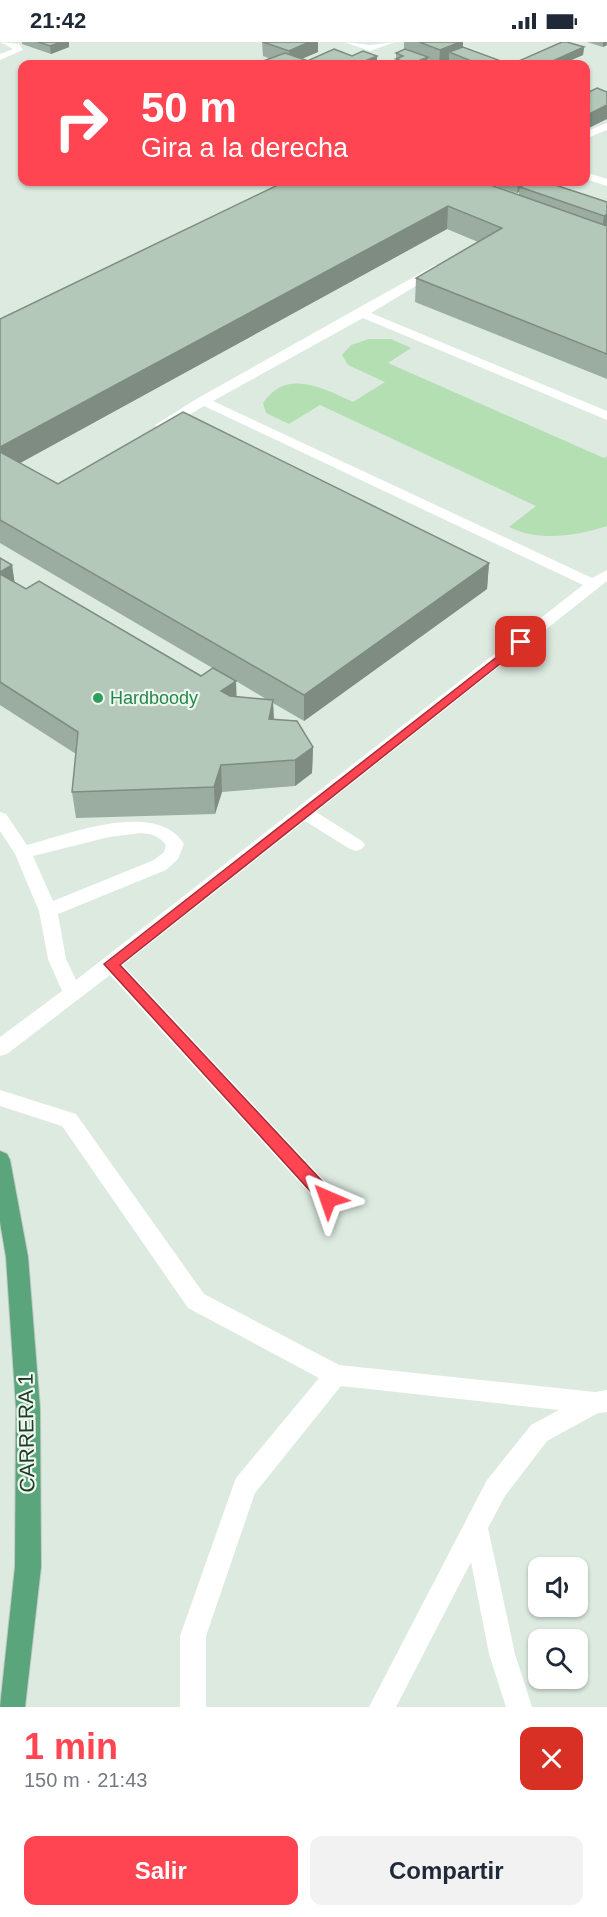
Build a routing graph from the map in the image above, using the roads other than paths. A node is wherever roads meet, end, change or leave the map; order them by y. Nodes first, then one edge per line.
1 (4, 42) edge
2 (349, 42) edge
3 (390, 42) edge
4 (446, 42) edge
5 (0, 57) edge
6 (495, 60) edge
7 (607, 126) edge
8 (590, 134) edge
9 (590, 177) edge
10 (607, 183) edge
11 (450, 260) edge
12 (362, 313) junction
13 (203, 401) junction
14 (607, 416) edge
15 (153, 431) edge
16 (600, 579) edge
17 (304, 812) junction
18 (0, 818) edge
19 (356, 845) dead end
20 (23, 852) junction
21 (48, 911) junction
22 (111, 964) junction
23 (72, 993) junction
24 (0, 1048) edge
25 (0, 1098) edge
26 (0, 1160) edge
27 (328, 1199) dead end
28 (336, 1375) junction
29 (601, 1402) edge
30 (476, 1528) junction
31 (12, 1707) edge
32 (193, 1707) edge
33 (382, 1707) edge
34 (519, 1707) edge

1 - 5 street
2 - 3 street
4 - 6 street
7 - 8 street
9 - 10 street
11 - 12 street
12 - 13 street
12 - 14 street
13 - 15 street
13 - 16 street
16 - 17 street
17 - 19 street
17 - 22 street
18 - 20 street
20 - 21 street
20 - 21 street
21 - 23 street
22 - 23 street
22 - 27 street
23 - 24 street
25 - 28 street
26 - 31 main road, CARRERA 1
28 - 29 street
28 - 32 street
29 - 30 street
30 - 33 street
30 - 34 street

